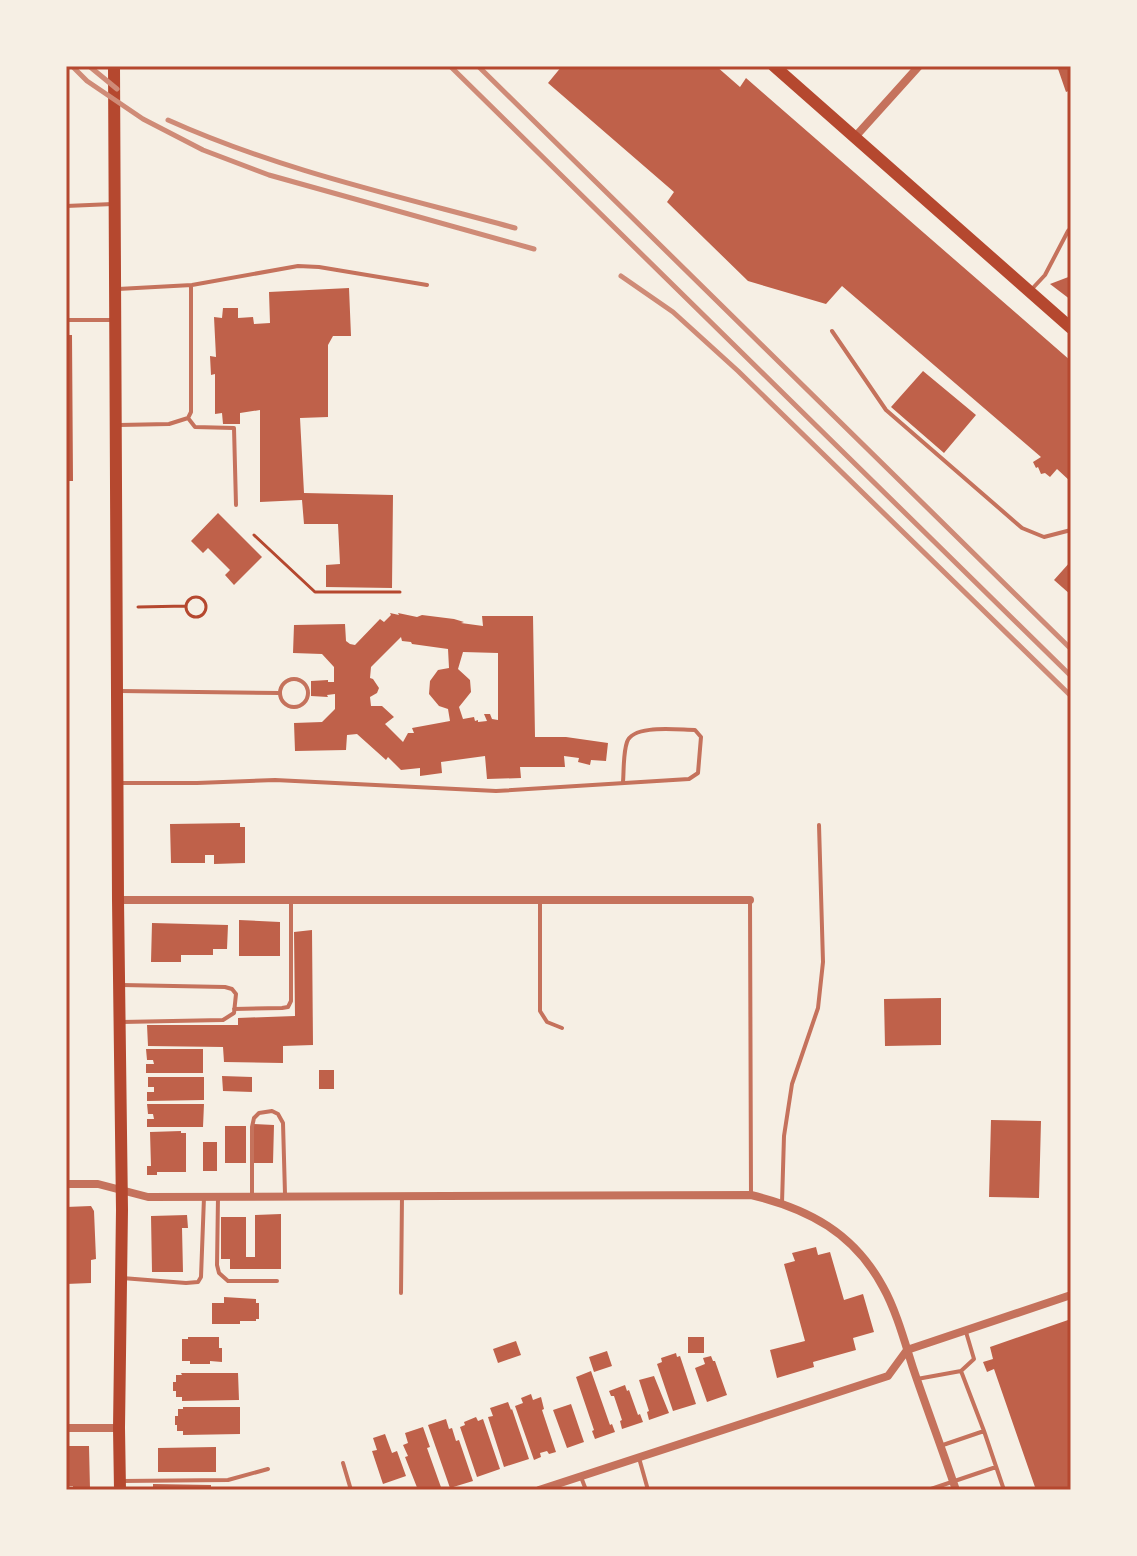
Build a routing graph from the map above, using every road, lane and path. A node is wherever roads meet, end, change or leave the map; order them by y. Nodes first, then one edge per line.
1 (774, 66) edge
2 (919, 66) edge
3 (114, 68) edge
4 (855, 137) junction
5 (115, 204) junction
6 (66, 206) edge
7 (1071, 228) edge
8 (191, 285) junction
9 (427, 285) dead end
10 (116, 290) junction
11 (1030, 292) junction
12 (66, 320) edge
13 (116, 320) junction
14 (1071, 328) edge
15 (832, 331) dead end
16 (188, 418) junction
17 (116, 425) junction
18 (236, 505) dead end
19 (1071, 530) edge
20 (254, 535) dead end
21 (400, 592) dead end
22 (186, 606) junction
23 (138, 607) dead end
24 (118, 691) junction
25 (280, 693) junction
26 (623, 782) junction
27 (118, 783) junction
28 (819, 825) dead end
29 (118, 900) junction
30 (291, 900) junction
31 (540, 900) junction
32 (750, 900) joint
33 (119, 985) junction
34 (234, 1009) junction
35 (119, 1022) junction
36 (562, 1028) dead end
37 (66, 1184) edge
38 (122, 1190) junction
39 (751, 1195) junction
40 (402, 1196) junction
41 (204, 1197) junction
42 (218, 1197) junction
43 (252, 1197) junction
44 (285, 1197) junction
45 (782, 1203) junction
46 (121, 1278) junction
47 (277, 1281) dead end
48 (401, 1293) dead end
49 (1071, 1295) edge
50 (965, 1331) junction
51 (907, 1350) junction
52 (961, 1371) junction
53 (917, 1379) junction
54 (66, 1428) edge
55 (119, 1428) junction
56 (984, 1431) junction
57 (940, 1446) junction
58 (639, 1458) junction
59 (343, 1463) dead end
60 (996, 1467) junction
61 (268, 1469) dead end
62 (581, 1476) junction
63 (120, 1486) edge
64 (954, 1486) edge
65 (351, 1490) edge
66 (539, 1490) edge
67 (586, 1490) edge
68 (648, 1490) edge
69 (928, 1490) edge
70 (1004, 1490) edge

1 - 4 main road
2 - 4 street
3 - 5 main road
4 - 11 main road
5 - 6 lane
5 - 10 main road
7 - 11 lane
8 - 9 lane
8 - 10 lane
8 - 16 lane
10 - 13 main road
11 - 14 main road
12 - 13 lane
13 - 17 main road
15 - 19 lane
16 - 17 lane
16 - 18 lane
17 - 24 main road
20 - 21 path
22 - 22 path
22 - 23 path
24 - 25 lane
24 - 27 main road
25 - 25 lane
26 - 26 lane
26 - 27 lane
27 - 29 main road
28 - 45 lane
29 - 30 street
29 - 33 main road
30 - 31 street
30 - 34 lane
31 - 32 street
31 - 36 lane
32 - 39 lane
33 - 34 lane
33 - 35 main road
34 - 35 lane
35 - 38 main road
37 - 38 street
38 - 41 street
38 - 46 main road
39 - 40 street
39 - 45 street
40 - 44 street
40 - 48 lane
41 - 42 street
41 - 46 lane
42 - 43 street
42 - 47 lane
43 - 44 street
43 - 44 lane
45 - 51 street
46 - 55 main road
49 - 50 street
50 - 51 street
50 - 52 lane
51 - 53 street
51 - 58 street
52 - 53 lane
52 - 56 lane
53 - 57 street
54 - 55 street
55 - 63 main road
56 - 57 lane
56 - 60 lane
57 - 64 street
58 - 62 street
58 - 68 lane
59 - 65 lane
60 - 64 lane
60 - 70 lane
61 - 63 lane
62 - 66 street
62 - 67 lane
64 - 69 lane

